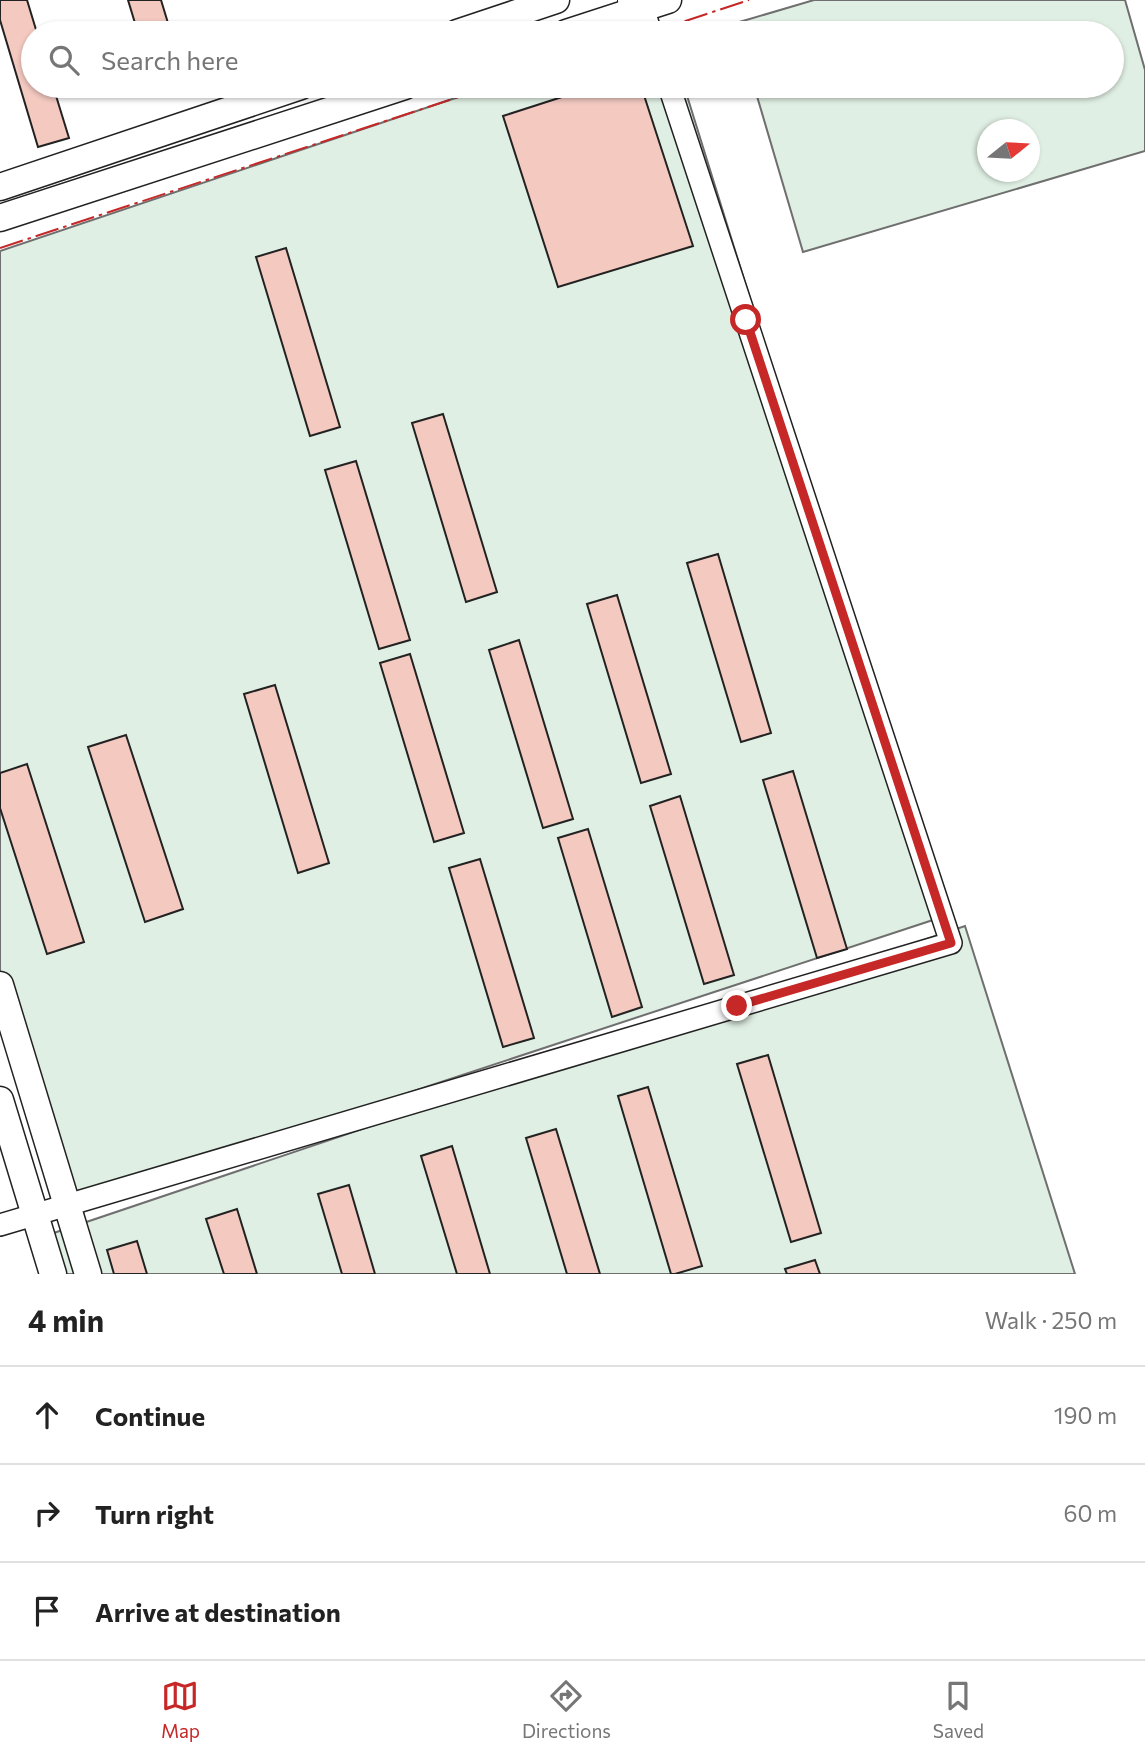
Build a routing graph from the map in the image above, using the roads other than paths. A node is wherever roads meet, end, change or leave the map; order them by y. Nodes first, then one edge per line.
1 (556, 0) edge
2 (648, 8) edge
3 (493, 21) edge
4 (605, 21) edge
5 (264, 98) edge
6 (368, 98) edge
7 (673, 98) edge
8 (0, 187) edge
9 (0, 218) edge
10 (0, 985) edge
11 (0, 1100) edge
12 (67, 1205) junction
13 (34, 1214) junction
14 (0, 1225) edge
15 (53, 1274) edge
16 (88, 1274) edge

1 - 3 street
2 - 4 street
5 - 8 street
6 - 9 street
7 - 12 street
10 - 12 street
11 - 13 street
12 - 13 street
12 - 16 street
13 - 14 street
13 - 15 street

